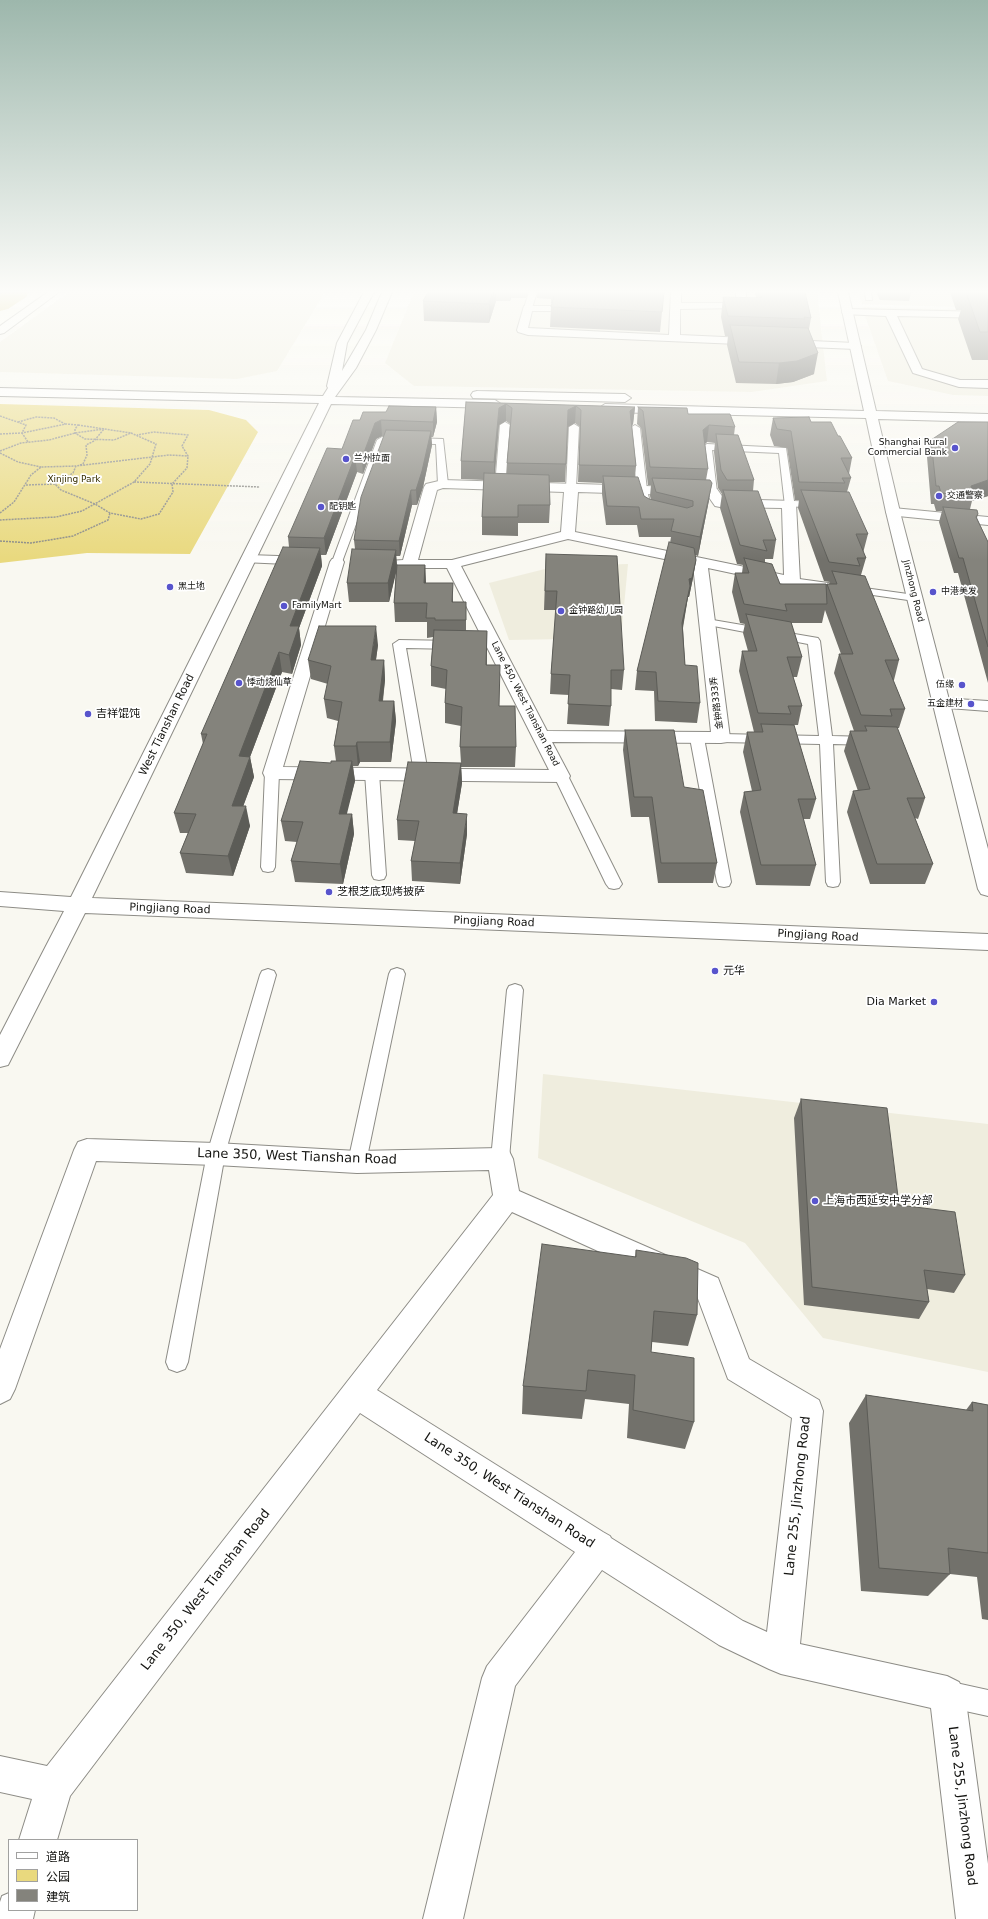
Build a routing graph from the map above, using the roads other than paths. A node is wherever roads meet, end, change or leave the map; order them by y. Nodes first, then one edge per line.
1 (333, 382) edge
2 (340, 382) edge
3 (863, 382) edge
4 (951, 382) edge
5 (0, 384) edge
6 (988, 384) edge
7 (0, 392) edge
8 (330, 395) junction
9 (906, 404) dead end
10 (869, 409) junction
11 (988, 418) edge
12 (505, 425) edge
13 (574, 427) edge
14 (635, 428) edge
15 (443, 484) junction
16 (500, 486) junction
17 (571, 488) junction
18 (642, 490) junction
19 (712, 492) junction
20 (789, 504) junction
21 (833, 506) edge
22 (894, 512) junction
23 (655, 515) edge
24 (988, 520) edge
25 (568, 536) junction
26 (248, 559) junction
27 (700, 562) junction
28 (345, 563) junction
29 (377, 563) edge
30 (409, 564) junction
31 (452, 564) junction
32 (792, 581) junction
33 (915, 598) junction
34 (707, 622) junction
35 (481, 645) junction
36 (941, 703) junction
37 (988, 706) edge
38 (542, 736) junction
39 (697, 738) junction
40 (721, 738) junction
41 (826, 741) junction
42 (885, 741) edge
43 (272, 773) junction
44 (372, 773) junction
45 (421, 774) junction
46 (561, 776) junction
47 (268, 868) dead end
48 (379, 875) dead end
49 (724, 882) dead end
50 (833, 882) dead end
51 (614, 884) dead end
52 (988, 889) edge
53 (0, 899) edge
54 (78, 905) junction
55 (988, 942) edge
56 (397, 974) dead end
57 (268, 975) dead end
58 (515, 990) dead end
59 (0, 1058) edge
60 (216, 1154) junction
61 (500, 1159) junction
62 (357, 1162) junction
63 (507, 1198) junction
64 (177, 1362) dead end
65 (0, 1389) edge
66 (357, 1394) junction
67 (599, 1547) junction
68 (781, 1657) junction
69 (947, 1694) junction
70 (988, 1702) edge
71 (0, 1774) edge
72 (55, 1786) junction
73 (38, 1839) edge
74 (443, 1919) edge
75 (976, 1919) edge

1 - 8 street, West Tianshan Road
2 - 8 street, West Tianshan Road
3 - 10 street, Jinzhong Road
4 - 6 street
5 - 8 street
7 - 8 street
8 - 10 street
8 - 26 street, West Tianshan Road
9 - 10 street
10 - 11 street
10 - 22 street, Jinzhong Road
12 - 16 lane
13 - 17 lane
14 - 18 lane
15 - 16 street
15 - 28 lane
15 - 30 street
16 - 17 street
17 - 18 street
17 - 25 street
18 - 19 street
18 - 23 lane
19 - 20 street
19 - 20 lane
20 - 21 lane
20 - 32 street
22 - 24 street
22 - 33 street, Jinzhong Road
25 - 27 street
25 - 31 street
26 - 28 street
26 - 54 street, West Tianshan Road
27 - 32 street
27 - 34 street, 金钟路333弄
28 - 43 street
29 - 30 street
30 - 31 street
31 - 35 street, Lane 450, West Tianshan Road
32 - 33 lane
33 - 36 street, Jinzhong Road
34 - 40 street, 金钟路333弄
34 - 41 lane
35 - 38 street, Lane 450, West Tianshan Road
35 - 45 lane
36 - 37 street
36 - 52 street, Jinzhong Road
38 - 39 street, 金钟路333弄
38 - 46 street, Lane 450, West Tianshan Road
39 - 40 street, 金钟路333弄
39 - 49 lane
40 - 41 lane
41 - 42 lane
41 - 50 lane
43 - 44 street, Lane 450, West Tianshan Road
43 - 47 lane
44 - 45 street, Lane 450, West Tianshan Road
44 - 48 lane
45 - 46 street, Lane 450, West Tianshan Road
46 - 51 lane
53 - 54 street, Pingjiang Road
54 - 55 street, Pingjiang Road
54 - 59 street, West Tianshan Road
56 - 62 lane
57 - 60 lane
58 - 61 lane
60 - 62 street, Lane 350, West Tianshan Road
60 - 64 lane
60 - 65 street, Lane 350, West Tianshan Road
61 - 62 street, Lane 350, West Tianshan Road
61 - 63 street
63 - 66 street, Lane 350, West Tianshan Road
63 - 68 street, Lane 255, Jinzhong Road
66 - 67 street, Lane 350, West Tianshan Road
66 - 72 street, Lane 350, West Tianshan Road
67 - 68 street
67 - 74 street, Lane 350, West Tianshan Road
68 - 69 street
69 - 70 lane
69 - 75 street, Lane 255, Jinzhong Road
71 - 72 street
72 - 73 street, Lane 350, West Tianshan Road

